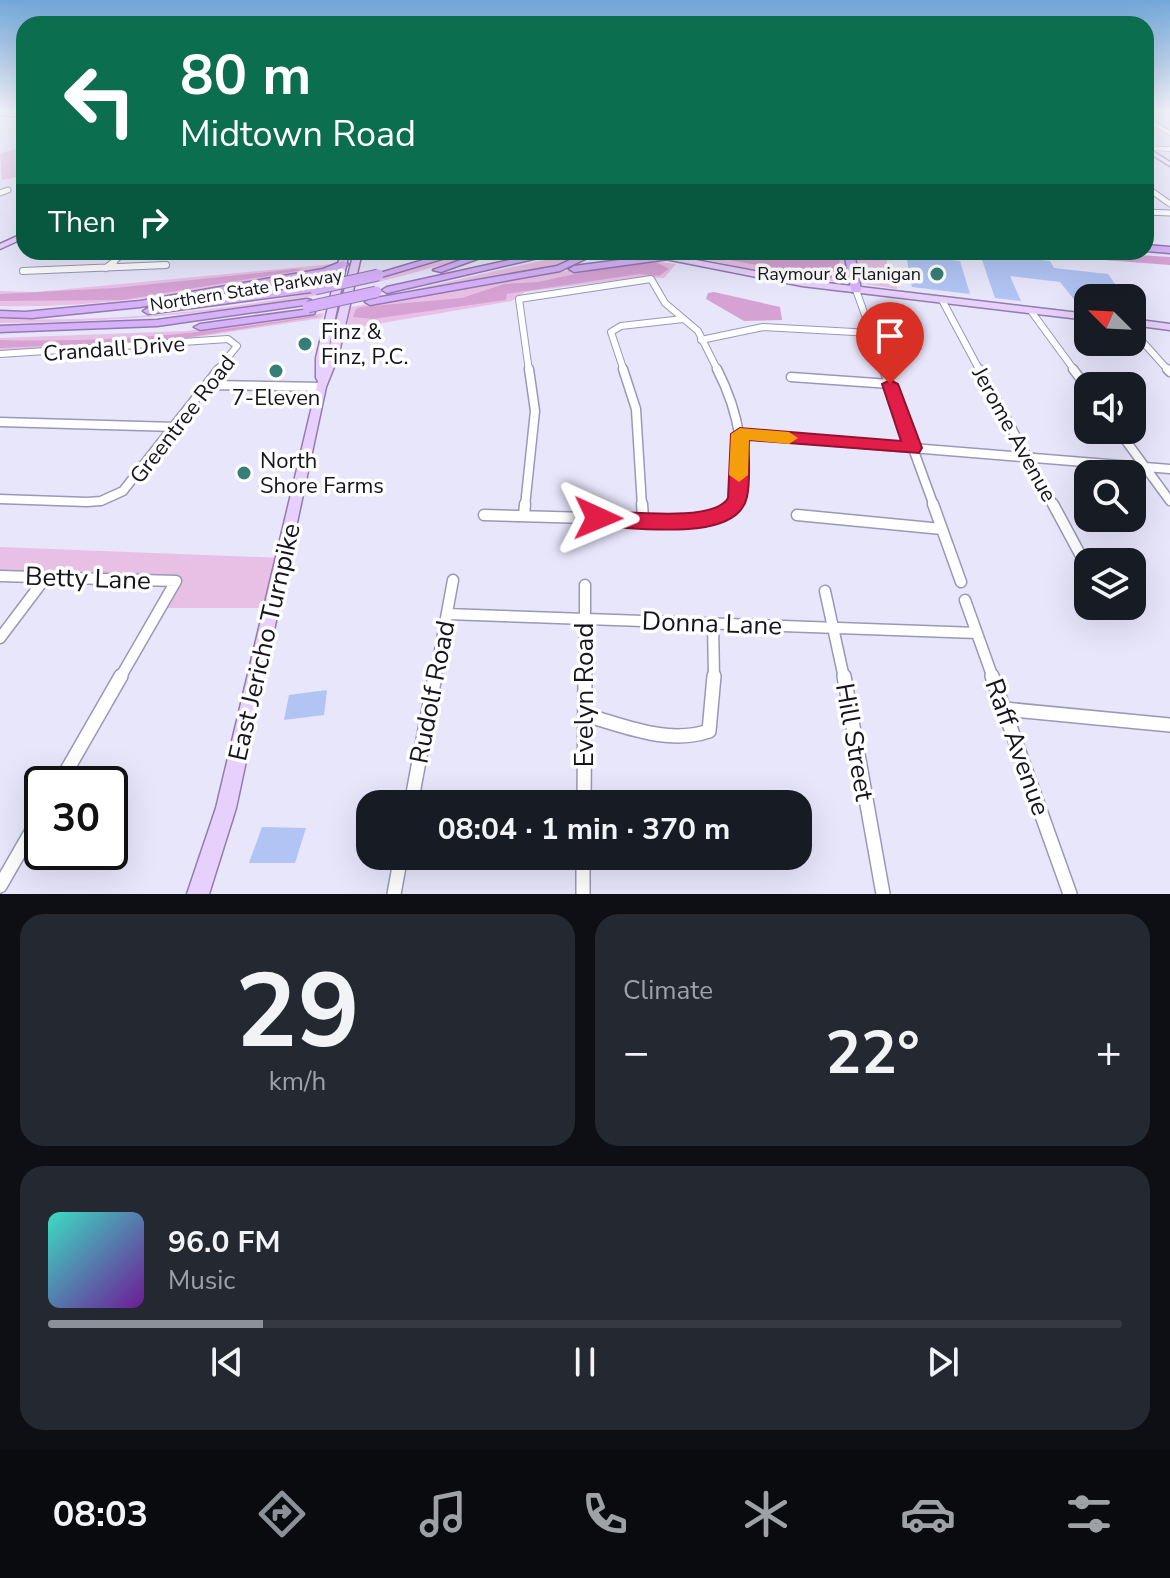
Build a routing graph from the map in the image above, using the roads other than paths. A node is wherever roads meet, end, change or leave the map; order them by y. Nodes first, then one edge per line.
1 (8, 190) dead end
2 (0, 193) edge
3 (114, 260) edge
4 (344, 260) edge
5 (357, 260) edge
6 (419, 260) edge
7 (431, 260) edge
8 (469, 260) edge
9 (524, 260) edge
10 (581, 260) edge
11 (625, 260) edge
12 (683, 260) edge
13 (850, 260) edge
14 (343, 264) junction
15 (166, 265) dead end
16 (105, 268) junction
17 (23, 271) dead end
18 (378, 274) junction
19 (514, 278) junction
20 (856, 290) junction
21 (373, 294) junction
22 (942, 300) junction
23 (1031, 311) junction
24 (0, 314) edge
25 (23, 315) junction
26 (1074, 316) edge
27 (683, 319) junction
28 (1146, 324) edge
29 (1170, 327) edge
30 (0, 329) edge
31 (872, 333) junction
32 (228, 339) joint
33 (701, 340) junction
34 (1146, 345) edge
35 (0, 354) edge
36 (1076, 372) edge
37 (1170, 372) edge
38 (791, 377) dead end
39 (890, 384) junction
40 (209, 385) junction
41 (321, 387) junction
42 (0, 422) edge
43 (176, 427) junction
44 (740, 434) junction
45 (1129, 444) edge
46 (913, 448) junction
47 (1029, 458) junction
48 (1141, 460) edge
49 (1074, 461) edge
50 (1146, 467) joint
51 (1170, 469) edge
52 (0, 499) edge
53 (1170, 501) edge
54 (484, 515) dead end
55 (797, 515) dead end
56 (524, 516) junction
57 (643, 519) junction
58 (942, 529) junction
59 (1077, 548) edge
60 (0, 576) edge
61 (46, 577) junction
62 (453, 580) dead end
63 (961, 582) dead end
64 (585, 585) dead end
65 (825, 591) dead end
66 (965, 600) dead end
67 (447, 614) junction
68 (585, 618) junction
69 (713, 623) junction
70 (835, 627) junction
71 (977, 633) junction
72 (0, 638) edge
73 (1004, 709) junction
74 (585, 715) junction
75 (1170, 725) edge
76 (69, 766) edge
77 (414, 790) edge
78 (584, 790) edge
79 (24, 844) edge
80 (398, 870) edge
81 (583, 870) edge
82 (0, 886) edge
83 (198, 894) edge
84 (394, 894) edge
85 (583, 894) edge
86 (883, 894) edge
87 (1070, 894) edge

1 - 2 street
3 - 16 street
4 - 14 main road, East Jericho Turnpike
5 - 41 main road, East Jericho Turnpike
6 - 18 highway
7 - 18 highway, Northern State Parkway
8 - 21 highway, Northern State Parkway
9 - 21 highway
10 - 19 highway
11 - 19 highway
12 - 20 main road
13 - 20 highway
14 - 25 highway
14 - 41 main road, East Jericho Turnpike
15 - 16 street
16 - 17 street
18 - 25 highway, Northern State Parkway, bridge
19 - 21 highway
20 - 22 main road
20 - 31 street
21 - 30 highway
22 - 23 main road
22 - 47 street, Jerome Avenue
23 - 26 main road
23 - 36 street
24 - 25 highway, Northern State Parkway
27 - 33 street
27 - 56 street
27 - 57 street
28 - 29 main road
31 - 33 street
31 - 39 street
32 - 35 street, Crandall Drive
32 - 40 street, Greentree Road
33 - 44 street
34 - 37 street
38 - 39 street
39 - 46 street
40 - 41 street
40 - 43 street, Greentree Road
41 - 83 main road, East Jericho Turnpike
42 - 43 street
43 - 52 street, Greentree Road
44 - 46 street
44 - 57 street
45 - 48 street
46 - 47 street
46 - 58 street
47 - 49 street
47 - 59 street, Jerome Avenue
50 - 51 street
50 - 53 street
54 - 56 street
55 - 58 street
56 - 57 street
58 - 63 street
60 - 61 street, Betty Lane
61 - 72 street
61 - 76 street, Betty Lane
62 - 67 street, Rudolf Road
64 - 68 street, Evelyn Road
65 - 70 street, Hill Street
66 - 71 street, Raff Avenue
67 - 68 street, Donna Lane
67 - 77 street, Rudolf Road
68 - 69 street, Donna Lane
68 - 74 street, Evelyn Road
69 - 70 street, Donna Lane
69 - 74 street
70 - 71 street, Donna Lane
70 - 86 street, Hill Street
71 - 73 street, Raff Avenue
73 - 75 street
73 - 87 street, Raff Avenue
74 - 78 street, Evelyn Road
79 - 82 street
80 - 84 street
81 - 85 street

